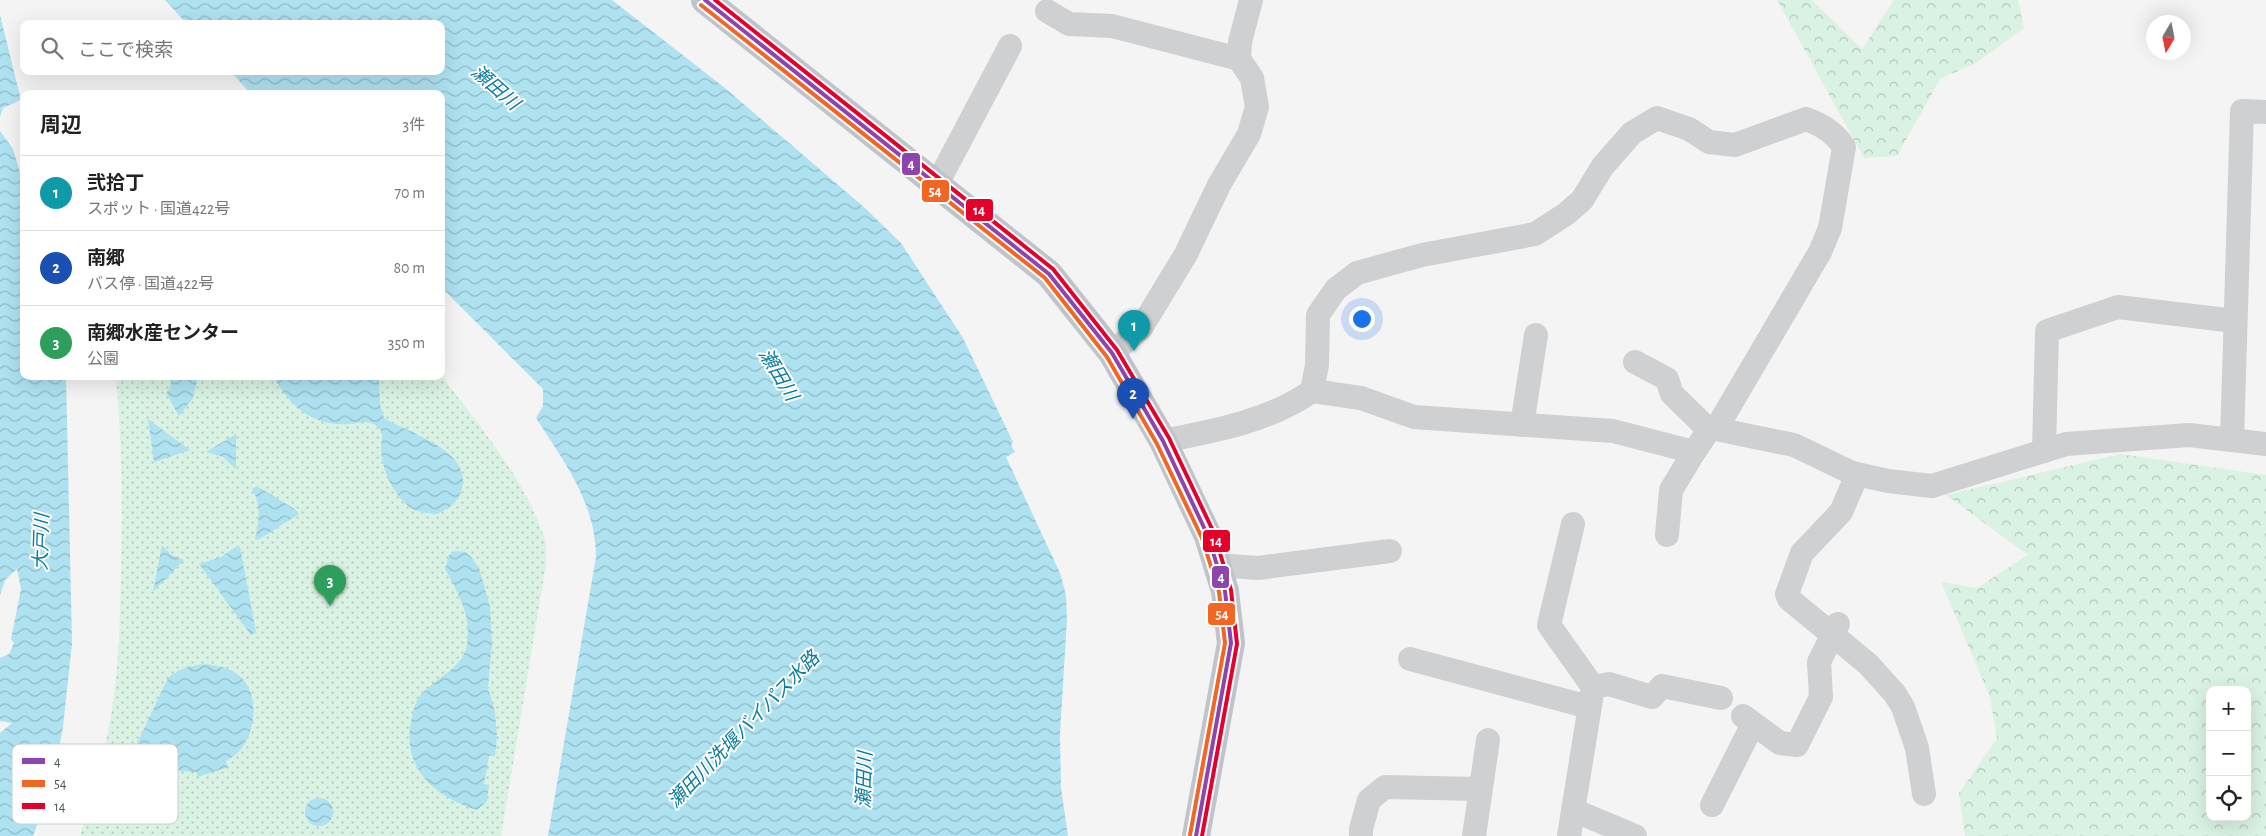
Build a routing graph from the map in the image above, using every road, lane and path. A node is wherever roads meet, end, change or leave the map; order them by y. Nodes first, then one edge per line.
1 (1251, 0) edge
2 (709, 1) edge
3 (1047, 11) dead end
4 (1010, 46) dead end
5 (1239, 59) junction
6 (2266, 112) edge
7 (937, 184) junction
8 (2235, 321) junction
9 (1536, 335) dead end
10 (1112, 353) junction
11 (1635, 362) dead end
12 (1312, 391) junction
13 (1522, 425) junction
14 (1712, 430) junction
15 (2232, 440) junction
16 (1163, 441) junction
17 (2266, 444) edge
18 (2044, 451) junction
19 (1694, 452) junction
20 (1857, 475) junction
21 (1573, 524) dead end
22 (1667, 535) dead end
23 (1390, 551) dead end
24 (1217, 565) junction
25 (1835, 629) junction
26 (1410, 659) dead end
27 (1591, 697) junction
28 (1720, 698) dead end
29 (1488, 740) dead end
30 (1479, 789) junction
31 (1924, 794) dead end
32 (1712, 805) dead end
33 (1573, 810) junction
34 (1196, 836) edge
35 (1361, 836) edge
36 (1474, 836) edge
37 (1569, 836) edge
38 (1635, 836) edge

1 - 5 street
2 - 7 highway
3 - 5 street
4 - 7 street
5 - 10 street
6 - 8 street
7 - 10 highway
8 - 15 street
8 - 18 street
9 - 13 street
10 - 16 highway
11 - 14 street
12 - 13 street
12 - 14 street
12 - 16 street
13 - 19 street
14 - 19 street
14 - 20 street
15 - 17 street
15 - 18 street
16 - 24 highway
18 - 20 street
19 - 22 street
20 - 25 street
21 - 27 street
23 - 24 street
24 - 34 highway
25 - 31 street
25 - 32 street
26 - 27 street
27 - 28 street
27 - 33 street
29 - 30 street
30 - 35 street
30 - 36 street
33 - 37 street
33 - 38 street

